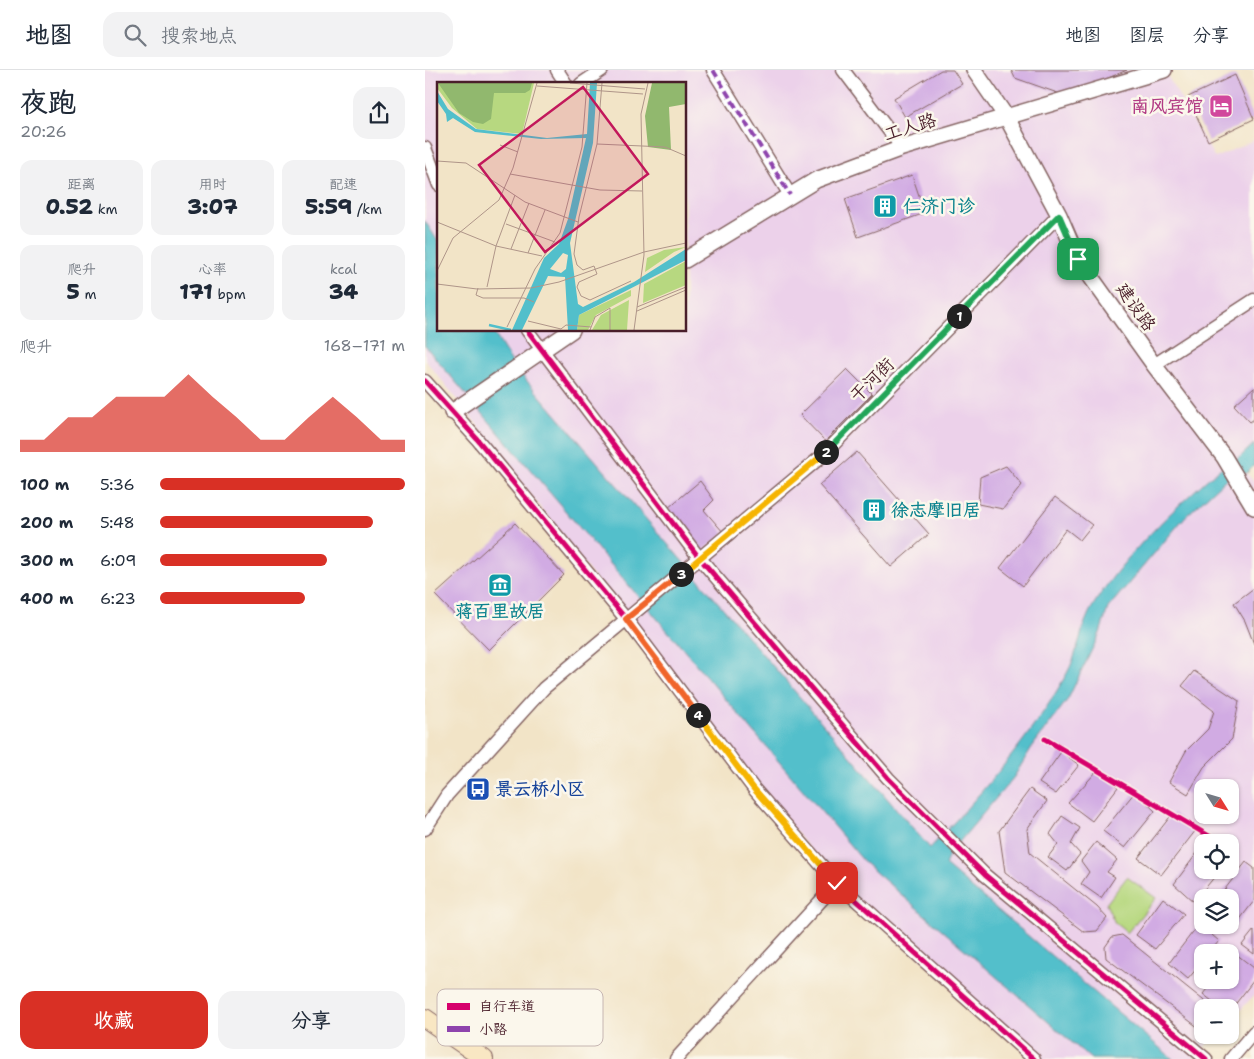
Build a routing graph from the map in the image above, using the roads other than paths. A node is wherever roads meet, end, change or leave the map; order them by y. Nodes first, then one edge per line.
1 (557, 70) edge
2 (602, 70) edge
3 (713, 70) edge
4 (843, 70) edge
5 (974, 70) edge
6 (1164, 70) edge
7 (564, 82) edge
8 (584, 82) edge
9 (1007, 118) junction
10 (425, 148) edge
11 (902, 148) junction
12 (437, 178) edge
13 (791, 195) junction
14 (1059, 215) junction
15 (686, 259) edge
16 (1254, 300) edge
17 (527, 331) edge
18 (570, 331) edge
19 (537, 352) junction
20 (1154, 365) junction
21 (425, 381) edge
22 (457, 408) junction
23 (1254, 507) edge
24 (699, 558) junction
25 (629, 617) junction
26 (425, 829) edge
27 (837, 883) junction
28 (425, 1018) edge
29 (437, 1026) edge
30 (1254, 1032) edge
31 (465, 1046) edge
32 (484, 1059) edge
33 (676, 1059) edge
34 (1034, 1059) edge
35 (1206, 1059) edge
36 (1231, 1059) edge

1 - 7 street
2 - 8 street
3 - 13 street
4 - 11 street
5 - 9 street, 建设路
6 - 9 street, 工人路
9 - 11 street, 工人路
9 - 14 street, 建设路
10 - 12 street
11 - 13 street, 工人路
13 - 15 street, 工人路
14 - 20 street, 建设路
14 - 24 street, 干河街
16 - 20 street
17 - 19 street
18 - 19 street
19 - 22 street
19 - 24 street
20 - 23 street, 建设路
21 - 22 street
22 - 25 street
24 - 25 street, 干河街
24 - 35 street
25 - 26 street, 干河街
25 - 27 street
27 - 33 street
27 - 34 street
28 - 29 main road
30 - 36 street
31 - 32 main road

